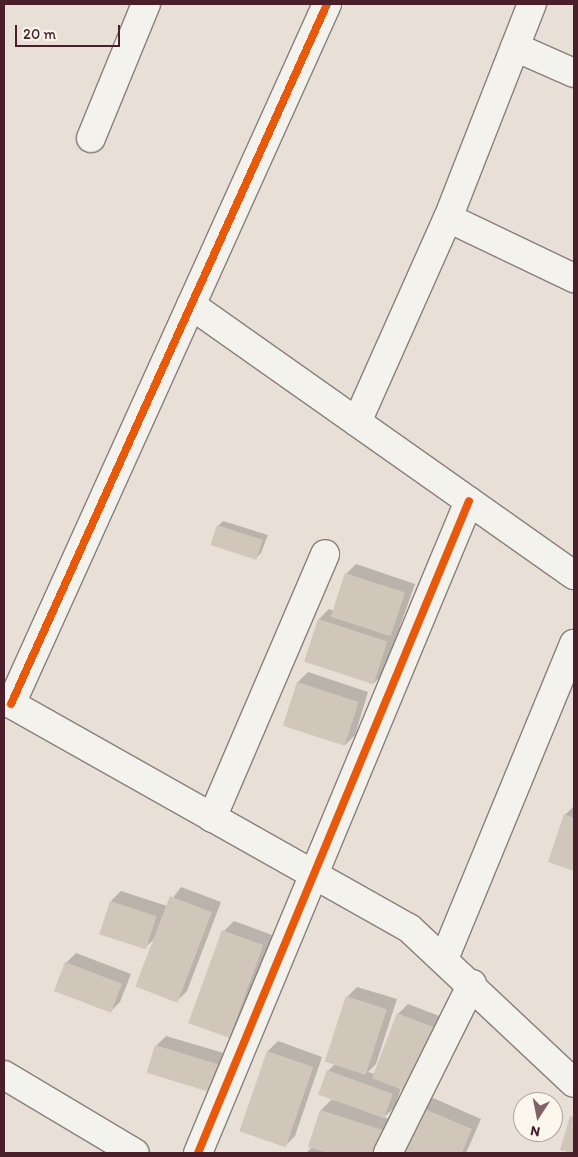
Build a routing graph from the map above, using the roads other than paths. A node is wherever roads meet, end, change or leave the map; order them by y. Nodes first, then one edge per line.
1 (146, 4) edge
2 (327, 4) edge
3 (532, 4) edge
4 (515, 47) junction
5 (574, 73) edge
6 (91, 138) dead end
7 (448, 218) junction
8 (574, 278) edge
9 (191, 305) junction
10 (357, 422) junction
11 (469, 501) junction
12 (325, 554) dead end
13 (574, 575) edge
14 (574, 644) edge
15 (7, 702) edge
16 (212, 818) junction
17 (310, 873) junction
18 (444, 959) junction
19 (472, 984) junction
20 (4, 1075) edge
21 (574, 1083) edge
22 (135, 1153) edge
23 (198, 1153) edge
24 (388, 1153) edge

1 - 6 street
2 - 9 street
3 - 4 street
4 - 5 street
4 - 7 street
7 - 8 street
7 - 10 street
9 - 10 street
9 - 15 street
10 - 11 street
11 - 13 street
11 - 17 street
12 - 16 street
14 - 18 street
15 - 16 street
16 - 17 street
17 - 18 street
17 - 23 street
18 - 19 street
19 - 21 street
19 - 24 street
20 - 22 street

